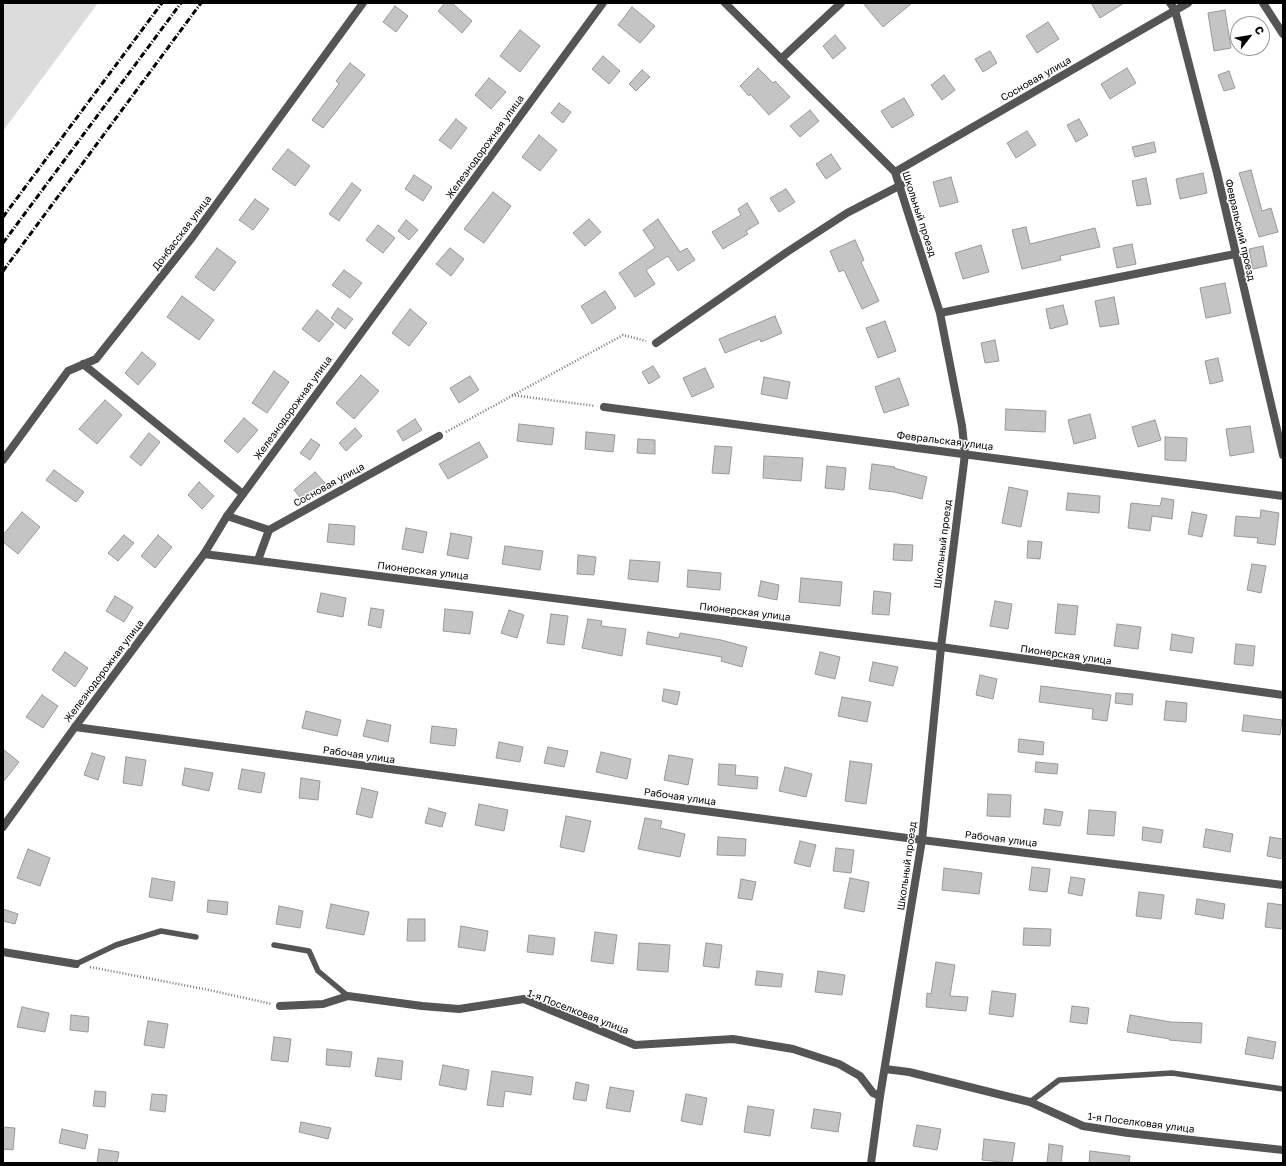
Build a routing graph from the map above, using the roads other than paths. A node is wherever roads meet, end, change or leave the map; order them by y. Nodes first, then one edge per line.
1 (363, 3) edge
2 (603, 3) edge
3 (725, 3) edge
4 (841, 3) edge
5 (1188, 3) edge
6 (1263, 3) edge
7 (1173, 6) edge
8 (1283, 34) edge
9 (781, 59) junction
10 (895, 172) junction
11 (900, 185) junction
12 (1235, 254) junction
13 (940, 313) junction
14 (656, 343) road end
15 (83, 364) junction
16 (604, 407) road end
17 (439, 436) road end
18 (965, 454) junction
19 (1283, 455) edge
20 (3, 460) edge
21 (243, 494) junction
22 (1283, 496) edge
23 (227, 516) junction
24 (269, 530) junction
25 (204, 554) junction
26 (258, 560) junction
27 (941, 647) junction
28 (1283, 695) edge
29 (75, 727) junction
30 (3, 827) edge
31 (922, 840) junction
32 (1283, 885) edge
33 (196, 936) dead end
34 (274, 945) dead end
35 (3, 952) edge
36 (76, 964) joint
37 (348, 996) junction
38 (280, 1006) road end
39 (885, 1069) junction
40 (1283, 1089) edge
41 (880, 1096) junction
42 (1030, 1102) junction
43 (1283, 1150) edge
44 (871, 1163) edge

1 - 15 street, Донбасская улица
2 - 21 street, Железнодорожная улица
3 - 9 street, Школьный проезд
4 - 9 street
5 - 7 street, Сосновая улица
6 - 8 street
7 - 10 street, Сосновая улица
7 - 12 street, Февральский проезд
9 - 10 street, Школьный проезд
10 - 11 street, Школьный проезд
11 - 13 street, Школьный проезд
11 - 14 street
12 - 13 street
12 - 19 street, Февральский проезд
13 - 18 street, Школьный проезд
15 - 20 street, Донбасская улица
15 - 21 street
16 - 18 street, Февральская улица
17 - 24 street, Сосновая улица
18 - 22 street, Февральская улица
18 - 27 street, Школьный проезд
21 - 23 street, Железнодорожная улица
23 - 24 street
23 - 25 street, Железнодорожная улица
24 - 26 street
25 - 26 street, Пионерская улица
25 - 29 street, Железнодорожная улица
26 - 27 street, Пионерская улица
27 - 28 street, Пионерская улица
27 - 31 street, Школьный проезд
29 - 30 street, Железнодорожная улица
29 - 31 street, Рабочая улица
31 - 32 street, Рабочая улица
31 - 39 street, Школьный проезд
33 - 36 lane
34 - 37 lane
35 - 36 street
37 - 38 street, 1-я Поселковая улица
37 - 41 street, 1-я Поселковая улица
39 - 41 street, Школьный проезд
39 - 42 street, 1-я Поселковая улица
40 - 42 lane
41 - 44 street, Школьный проезд
42 - 43 street, 1-я Поселковая улица

